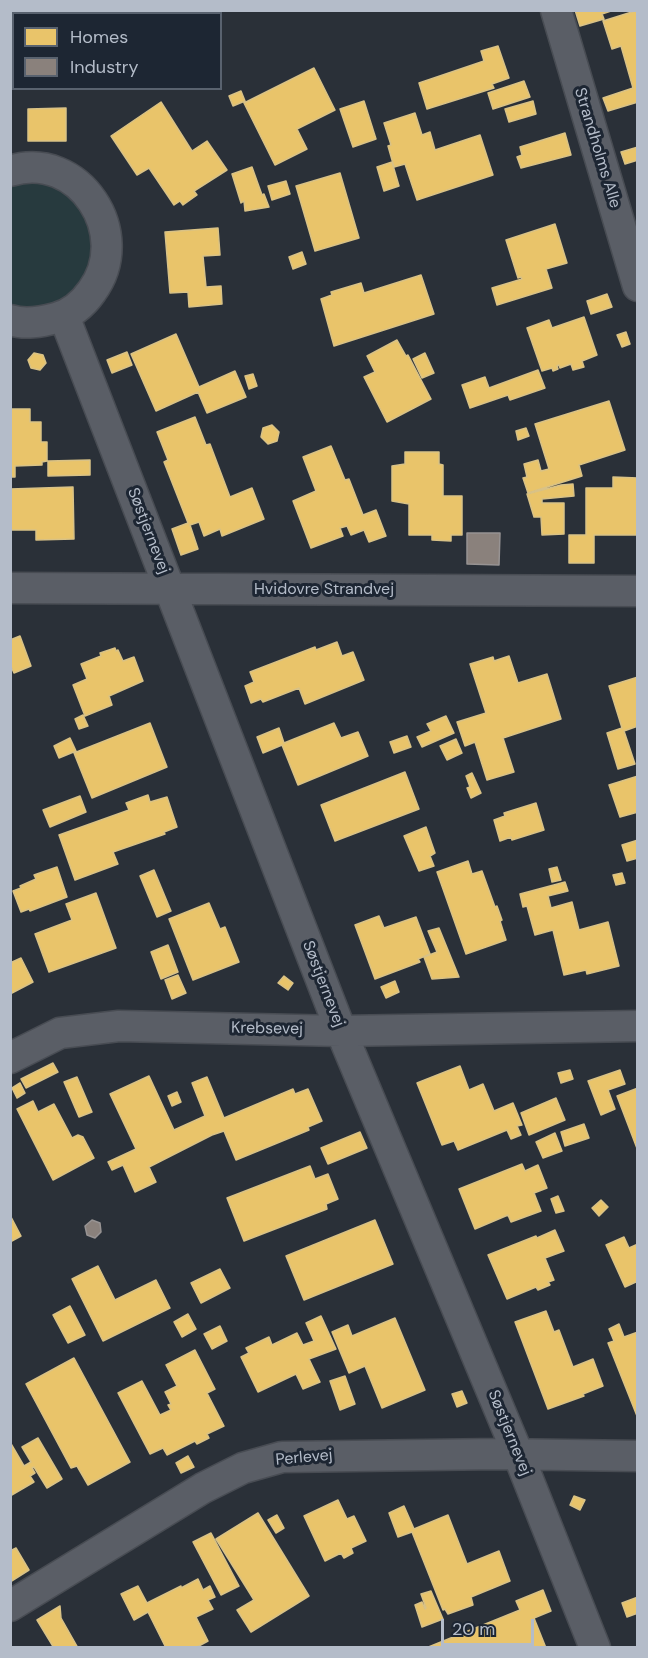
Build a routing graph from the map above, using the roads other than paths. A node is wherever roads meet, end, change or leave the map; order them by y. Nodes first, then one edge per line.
1 (556, 10) edge
2 (10, 171) edge
3 (638, 286) edge
4 (64, 316) junction
5 (10, 320) edge
6 (10, 588) edge
7 (171, 589) junction
8 (638, 591) edge
9 (638, 1026) edge
10 (341, 1031) junction
11 (10, 1058) edge
12 (518, 1454) junction
13 (638, 1456) edge
14 (10, 1606) edge
15 (596, 1647) edge

1 - 3 street, Strandholms Alle
2 - 4 street
4 - 5 street
4 - 7 street, Søstjernevej
6 - 7 street, Hvidovre Strandvej
7 - 8 street, Hvidovre Strandvej
7 - 10 street, Søstjernevej
9 - 10 street, Krebsevej
10 - 11 street, Krebsevej
10 - 12 street, Søstjernevej
12 - 13 street, Perlevej
12 - 14 street, Perlevej
12 - 15 street, Søstjernevej

